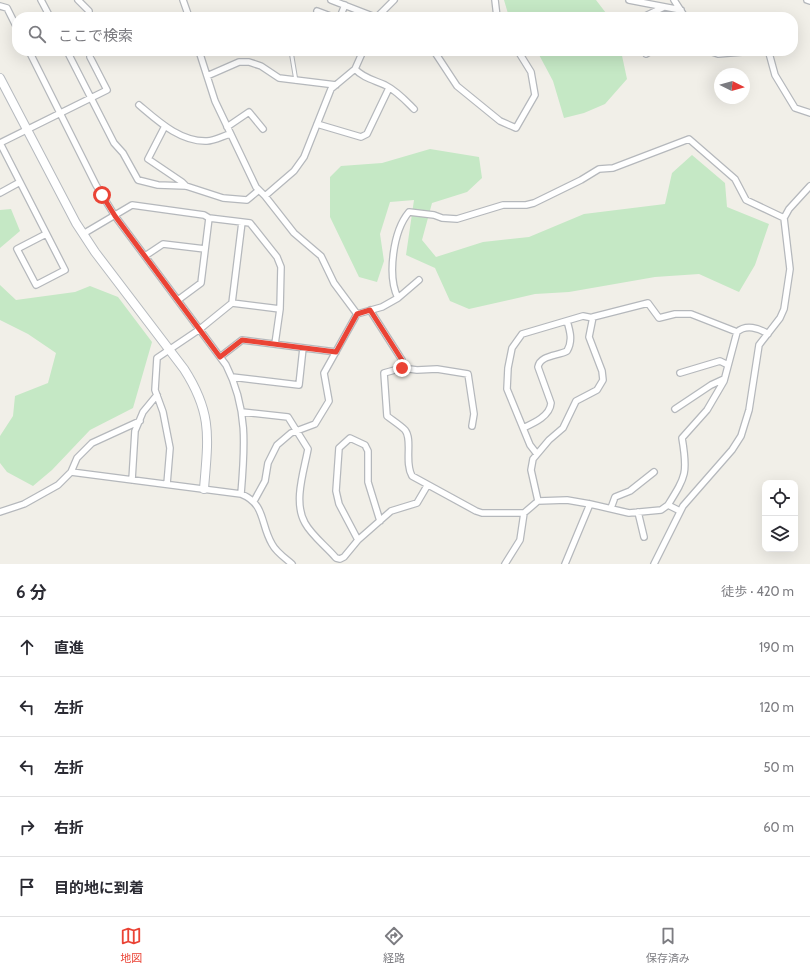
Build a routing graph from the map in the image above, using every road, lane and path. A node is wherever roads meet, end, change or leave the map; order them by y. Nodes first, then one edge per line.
1 (41, 0) edge
2 (78, 0) edge
3 (183, 0) edge
4 (331, 0) edge
5 (394, 0) edge
6 (495, 0) edge
7 (629, 0) edge
8 (674, 0) edge
9 (807, 0) edge
10 (810, 1) edge
11 (345, 5) junction
12 (0, 6) edge
13 (664, 6) junction
14 (681, 10) joint
15 (47, 12) edge
16 (89, 12) edge
17 (187, 12) edge
18 (342, 12) edge
19 (363, 12) edge
20 (381, 12) edge
21 (496, 12) edge
22 (653, 12) edge
23 (12, 18) edge
24 (32, 56) edge
25 (70, 56) edge
26 (90, 56) edge
27 (201, 56) edge
28 (292, 56) edge
29 (361, 56) edge
30 (437, 56) edge
31 (521, 56) edge
32 (770, 56) edge
33 (355, 69) junction
34 (207, 76) junction
35 (0, 78) edge
36 (296, 81) junction
37 (336, 85) junction
38 (389, 88) junction
39 (91, 98) junction
40 (139, 105) dead end
41 (414, 109) dead end
42 (60, 113) junction
43 (810, 113) edge
44 (317, 124) junction
45 (165, 126) junction
46 (227, 127) junction
47 (263, 129) dead end
48 (27, 130) junction
49 (230, 134) junction
50 (0, 143) edge
51 (20, 182) junction
52 (186, 186) junction
53 (810, 186) edge
54 (259, 190) junction
55 (0, 192) edge
56 (265, 196) junction
57 (115, 216) junction
58 (209, 218) junction
59 (784, 218) junction
60 (242, 222) junction
61 (46, 234) junction
62 (83, 234) junction
63 (205, 249) junction
64 (145, 256) junction
65 (419, 280) dead end
66 (398, 298) junction
67 (178, 300) junction
68 (232, 303) junction
69 (280, 309) junction
70 (370, 310) junction
71 (357, 314) junction
72 (593, 318) junction
73 (566, 321) junction
74 (200, 329) junction
75 (737, 332) junction
76 (768, 334) junction
77 (276, 344) junction
78 (303, 348) junction
79 (169, 349) junction
80 (336, 352) junction
81 (220, 357) junction
82 (728, 366) junction
83 (402, 368) junction
84 (680, 373) dead end
85 (232, 377) junction
86 (724, 379) junction
87 (156, 395) junction
88 (675, 408) dead end
89 (242, 412) junction
90 (140, 421) junction
91 (472, 426) dead end
92 (523, 428) junction
93 (297, 430) junction
94 (537, 454) junction
95 (71, 472) junction
96 (654, 472) dead end
97 (132, 480) junction
98 (167, 484) junction
99 (427, 486) junction
100 (204, 489) junction
101 (241, 494) junction
102 (538, 500) junction
103 (254, 501) junction
104 (590, 504) junction
105 (668, 505) junction
106 (611, 508) junction
107 (680, 511) junction
108 (0, 512) edge
109 (638, 512) junction
110 (524, 513) junction
111 (380, 521) junction
112 (644, 537) dead end
113 (358, 540) junction
114 (292, 564) edge
115 (505, 564) edge
116 (565, 564) edge
117 (654, 564) edge

1 - 15 street
2 - 16 street
3 - 17 street
4 - 11 street
5 - 20 street
6 - 21 street
7 - 13 street
8 - 14 street
9 - 10 street
11 - 18 street
11 - 19 street
12 - 23 street
13 - 14 street
13 - 22 street
24 - 42 street
25 - 39 street
26 - 39 street
27 - 34 street
28 - 36 lane
29 - 33 street
30 - 31 street
32 - 43 street
33 - 37 street
33 - 38 street
34 - 36 street
34 - 46 street
35 - 48 street
36 - 37 street
37 - 44 street
38 - 41 street
38 - 44 street
39 - 42 street
39 - 52 street
40 - 45 street
42 - 48 street
42 - 57 street
44 - 56 street
45 - 49 street
45 - 52 street
46 - 47 street
46 - 49 street
48 - 50 street
48 - 62 street
49 - 54 street
50 - 51 street
51 - 55 street
51 - 61 street
52 - 54 street
53 - 59 street
54 - 56 street
56 - 71 street
57 - 58 street
57 - 62 street
57 - 64 street
58 - 60 street
58 - 63 street
59 - 66 street
59 - 76 street
60 - 68 street
60 - 69 street
61 - 61 street
62 - 79 street
63 - 64 street
63 - 67 street
64 - 67 street
65 - 66 street
66 - 70 street
67 - 74 street
68 - 69 street
68 - 74 street
69 - 77 street
70 - 71 street
70 - 83 street
71 - 80 street
72 - 73 street
72 - 75 street
72 - 94 street
73 - 92 street
73 - 92 street
74 - 79 street
74 - 81 street
75 - 76 street
75 - 82 street
76 - 107 street
77 - 78 street
77 - 81 street
78 - 80 street
78 - 85 street
79 - 87 street
79 - 100 street
80 - 93 street
81 - 85 street
82 - 84 street
82 - 86 street
83 - 91 street
83 - 99 street
85 - 89 street
86 - 88 street
86 - 105 street
87 - 90 street
87 - 98 street
89 - 93 street
89 - 101 street
90 - 95 street
90 - 97 street
92 - 94 street
93 - 103 street
93 - 113 street
94 - 102 street
95 - 97 street
95 - 108 street
96 - 106 street
97 - 98 street
98 - 100 street
99 - 110 street
99 - 111 street
100 - 101 street
101 - 103 street
102 - 104 street
102 - 110 street
103 - 114 street
104 - 106 street
104 - 116 street
105 - 107 street
105 - 109 street
106 - 109 street
107 - 117 street
109 - 112 street
110 - 115 street
111 - 113 street
111 - 113 street

